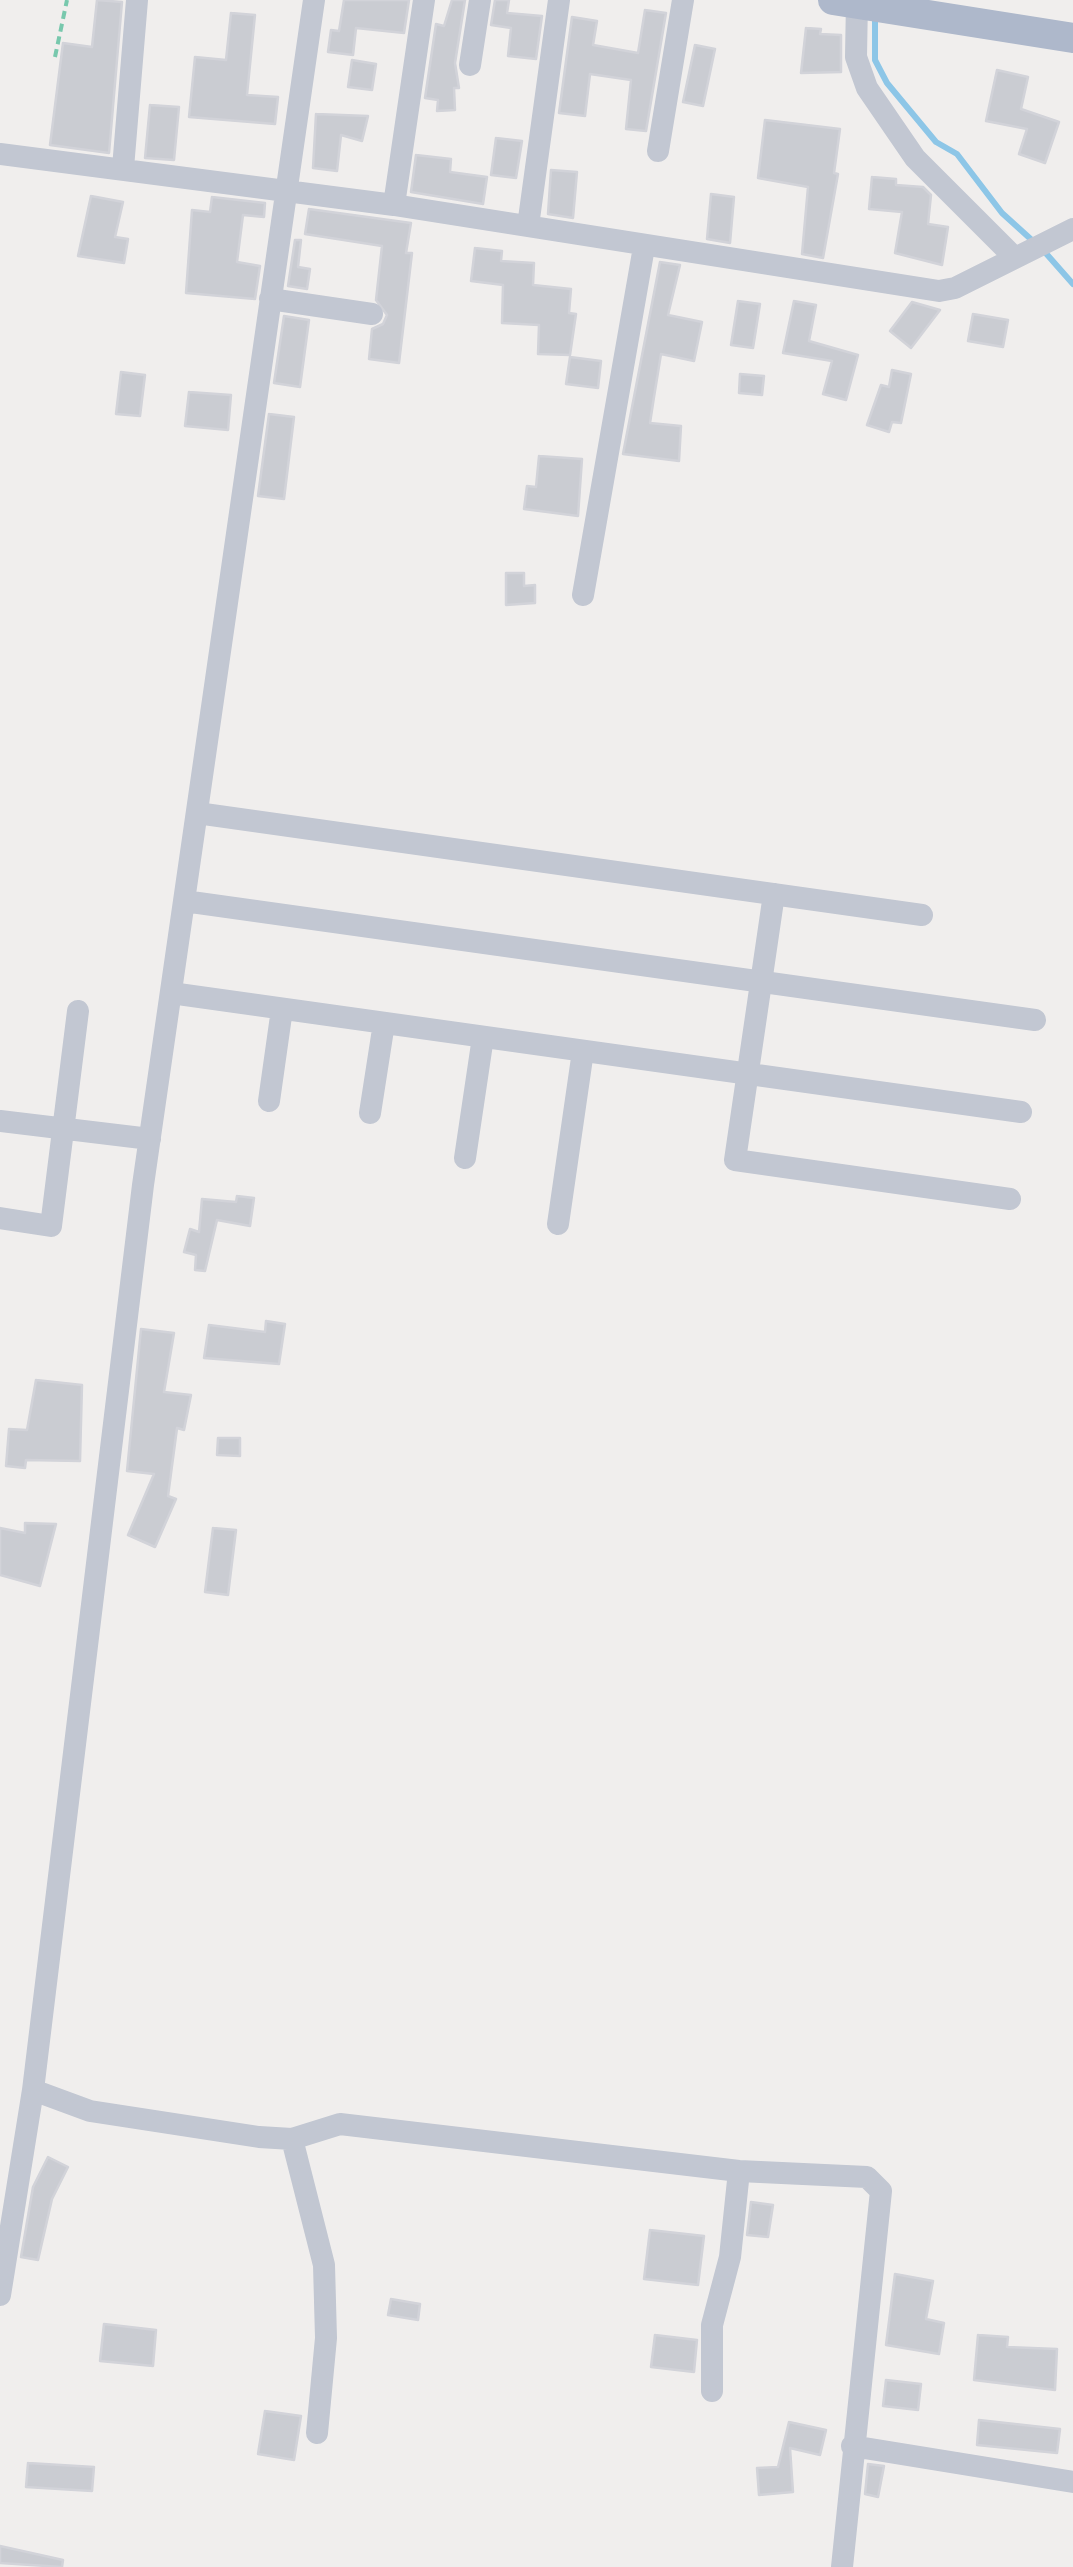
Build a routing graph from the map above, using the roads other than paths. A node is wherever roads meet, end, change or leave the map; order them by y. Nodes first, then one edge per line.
1 (137, 0) edge
2 (314, 0) edge
3 (424, 0) edge
4 (480, 0) edge
5 (559, 0) edge
6 (683, 0) edge
7 (854, 2) edge
8 (982, 12) edge
9 (1073, 38) edge
10 (470, 65) dead end
11 (658, 151) dead end
12 (0, 154) edge
13 (123, 168) junction
14 (286, 190) junction
15 (394, 204) junction
16 (528, 226) junction
17 (1073, 229) edge
18 (644, 247) junction
19 (1028, 250) junction
20 (270, 299) junction
21 (372, 314) dead end
22 (583, 595) dead end
23 (196, 813) junction
24 (774, 894) junction
25 (184, 901) junction
26 (922, 915) dead end
27 (762, 982) junction
28 (170, 993) junction
29 (282, 1008) junction
30 (78, 1011) dead end
31 (1035, 1020) dead end
32 (384, 1023) junction
33 (483, 1037) junction
34 (583, 1051) junction
35 (748, 1074) junction
36 (269, 1101) dead end
37 (1021, 1112) dead end
38 (370, 1114) dead end
39 (0, 1120) edge
40 (64, 1128) junction
41 (150, 1138) junction
42 (465, 1158) dead end
43 (1010, 1199) dead end
44 (0, 1218) edge
45 (558, 1224) dead end
46 (32, 2097) junction
47 (292, 2139) junction
48 (738, 2172) junction
49 (0, 2295) edge
50 (712, 2391) dead end
51 (317, 2433) dead end
52 (852, 2446) junction
53 (1073, 2482) edge
54 (842, 2567) edge

1 - 13 street
2 - 14 street
3 - 15 street
4 - 10 street
5 - 16 street
6 - 11 street
7 - 8 main road
7 - 19 street
8 - 9 main road
12 - 13 street
13 - 14 street
14 - 15 street
14 - 20 street
15 - 16 street
16 - 18 street
17 - 19 street
18 - 19 street
18 - 22 street
20 - 21 street
20 - 23 street
23 - 24 street
23 - 25 street
24 - 26 street
24 - 27 street
25 - 27 street
25 - 28 street
27 - 31 street
27 - 35 street
28 - 29 street
28 - 41 street
29 - 32 street
29 - 36 street
30 - 40 street
32 - 33 street
32 - 38 street
33 - 34 street
33 - 42 street
34 - 35 street
34 - 45 street
35 - 37 street
35 - 43 street
39 - 40 street
40 - 41 street
40 - 44 street
41 - 46 street
46 - 47 street
46 - 49 street
47 - 48 street
47 - 51 street
48 - 50 street
48 - 52 street
52 - 53 street
52 - 54 street

